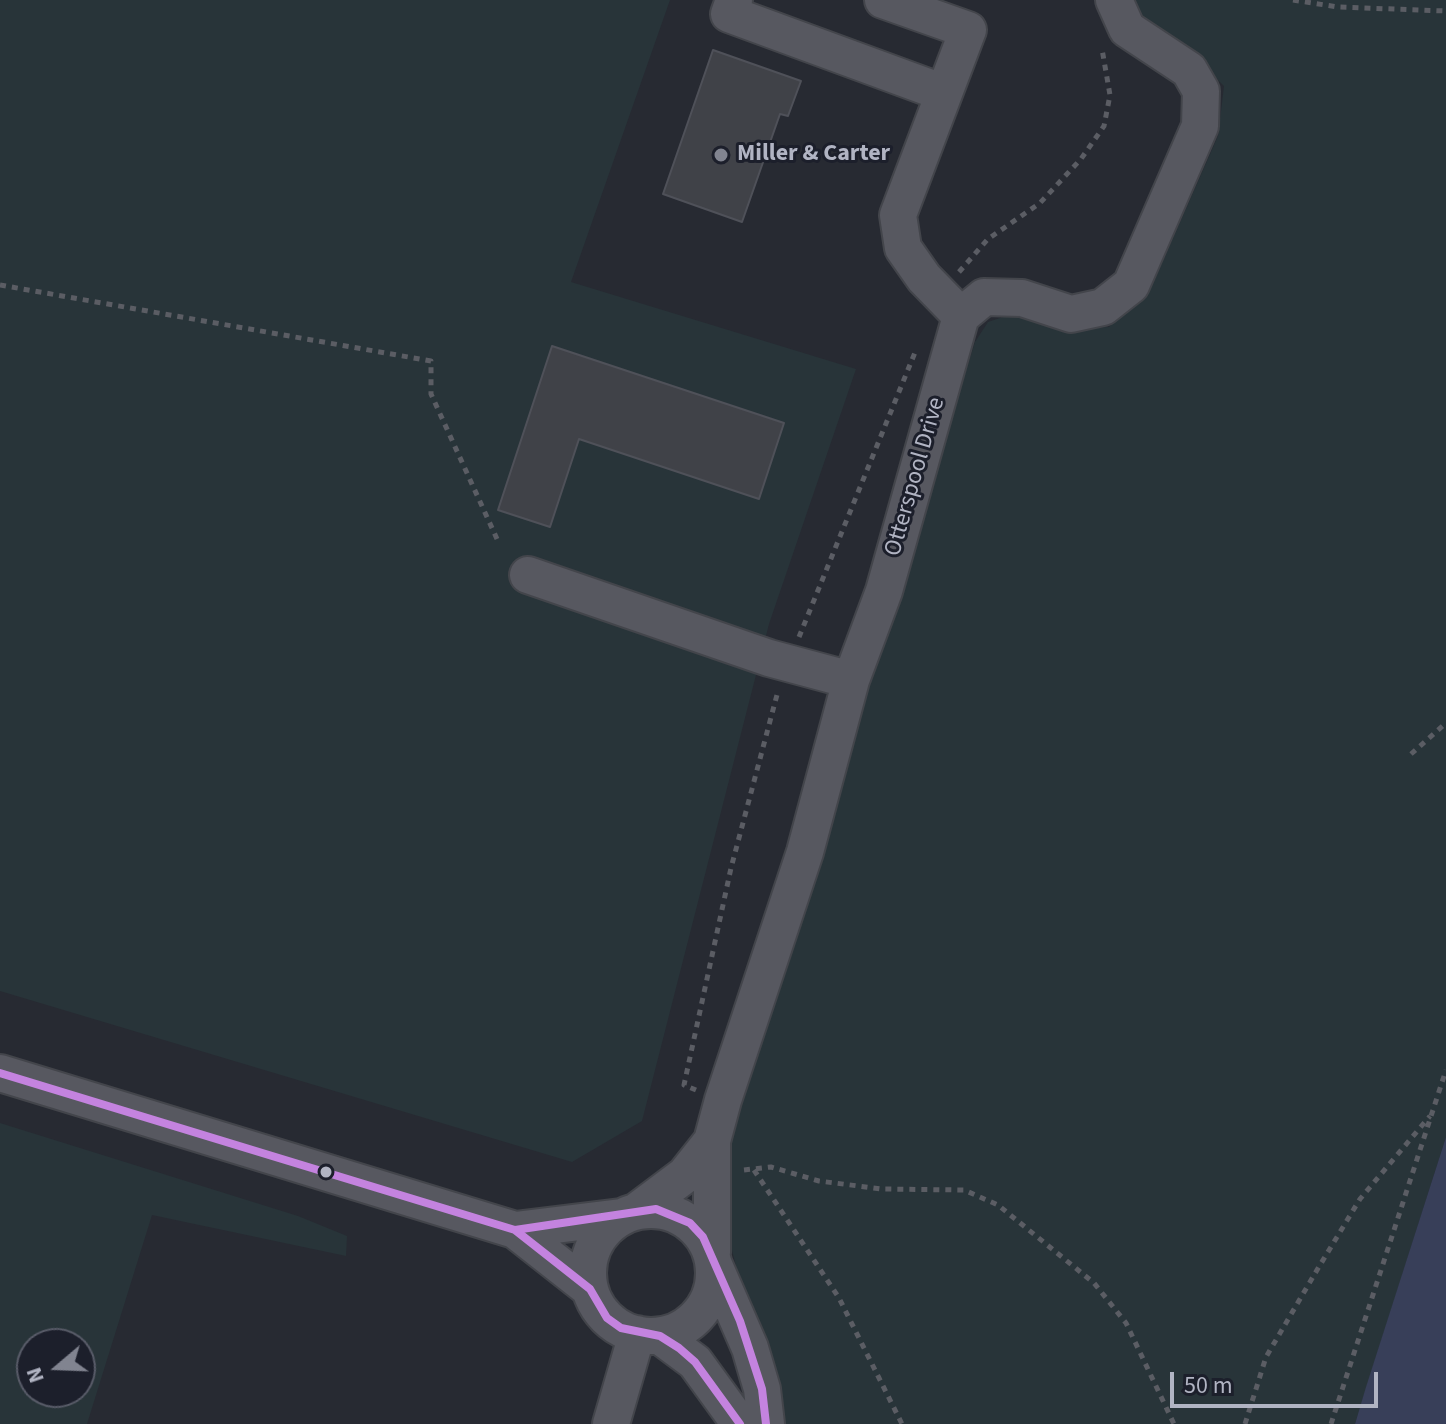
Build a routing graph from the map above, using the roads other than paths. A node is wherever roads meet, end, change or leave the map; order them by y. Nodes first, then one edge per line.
1 (734, 0) edge
2 (883, 0) edge
3 (1114, 0) edge
4 (944, 93) junction
5 (961, 316) junction
6 (528, 575) dead end
7 (851, 680) junction
8 (0, 1073) edge
9 (712, 1156) junction
10 (629, 1214) junction
11 (515, 1230) junction
12 (713, 1259) junction
13 (590, 1289) junction
14 (648, 1335) junction
15 (623, 1382) junction
16 (611, 1424) edge
17 (636, 1424) edge
18 (740, 1424) edge
19 (766, 1424) edge

1 - 4 street
2 - 4 street
3 - 5 street
4 - 5 street
5 - 7 street, Otterspool Drive
6 - 7 street
7 - 9 street, Otterspool Drive
8 - 11 street
9 - 10 street, Otterspool Drive
9 - 12 street, Otterspool Drive
10 - 11 street
10 - 12 street
10 - 13 street
11 - 13 street
12 - 14 street
12 - 19 street
13 - 14 street
14 - 15 street
14 - 18 street
15 - 16 street
15 - 17 street

